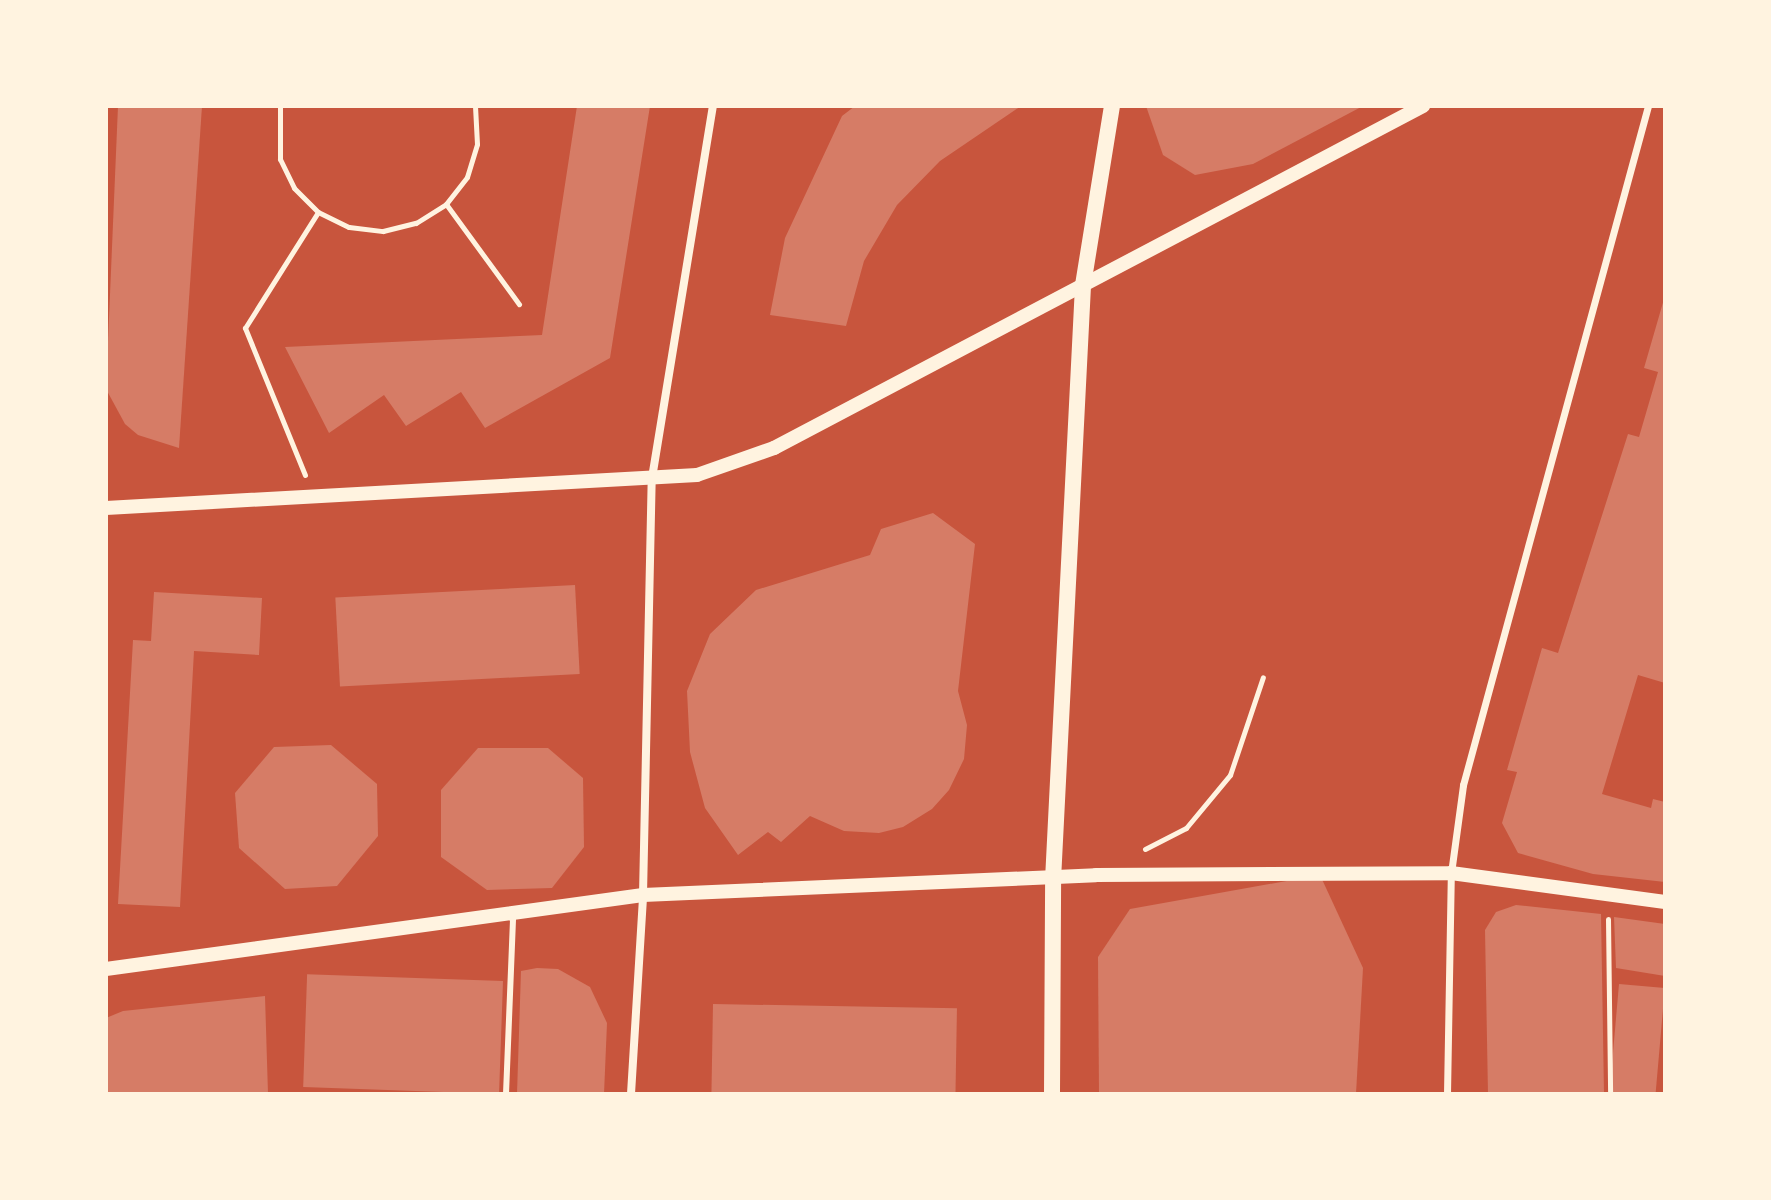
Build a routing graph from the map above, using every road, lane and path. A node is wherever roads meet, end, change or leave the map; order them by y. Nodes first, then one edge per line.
1 (280, 106) edge
2 (475, 106) edge
3 (713, 106) edge
4 (1112, 106) edge
5 (1423, 106) edge
6 (1648, 106) edge
7 (446, 204) junction
8 (318, 212) junction
9 (1083, 285) junction
10 (519, 304) dead end
11 (652, 478) junction
12 (314, 496) junction
13 (106, 508) edge
14 (1263, 677) dead end
15 (1135, 855) dead end
16 (1451, 873) junction
17 (1053, 880) junction
18 (1608, 894) junction
19 (643, 895) junction
20 (1665, 902) edge
21 (513, 916) junction
22 (106, 969) edge
23 (506, 1094) edge
24 (631, 1094) edge
25 (1052, 1094) edge
26 (1447, 1094) edge
27 (1610, 1094) edge

1 - 8 path
2 - 7 path
3 - 11 street
4 - 9 main road
5 - 9 street
6 - 16 street
7 - 8 path
7 - 10 path
8 - 12 path
9 - 11 street
9 - 17 main road
11 - 12 street
11 - 19 street
12 - 13 street
14 - 15 path
16 - 17 street
16 - 18 street
16 - 26 street
17 - 19 street
17 - 25 main road
18 - 20 street
18 - 27 path
19 - 21 street
19 - 24 street
21 - 22 street
21 - 23 lane

